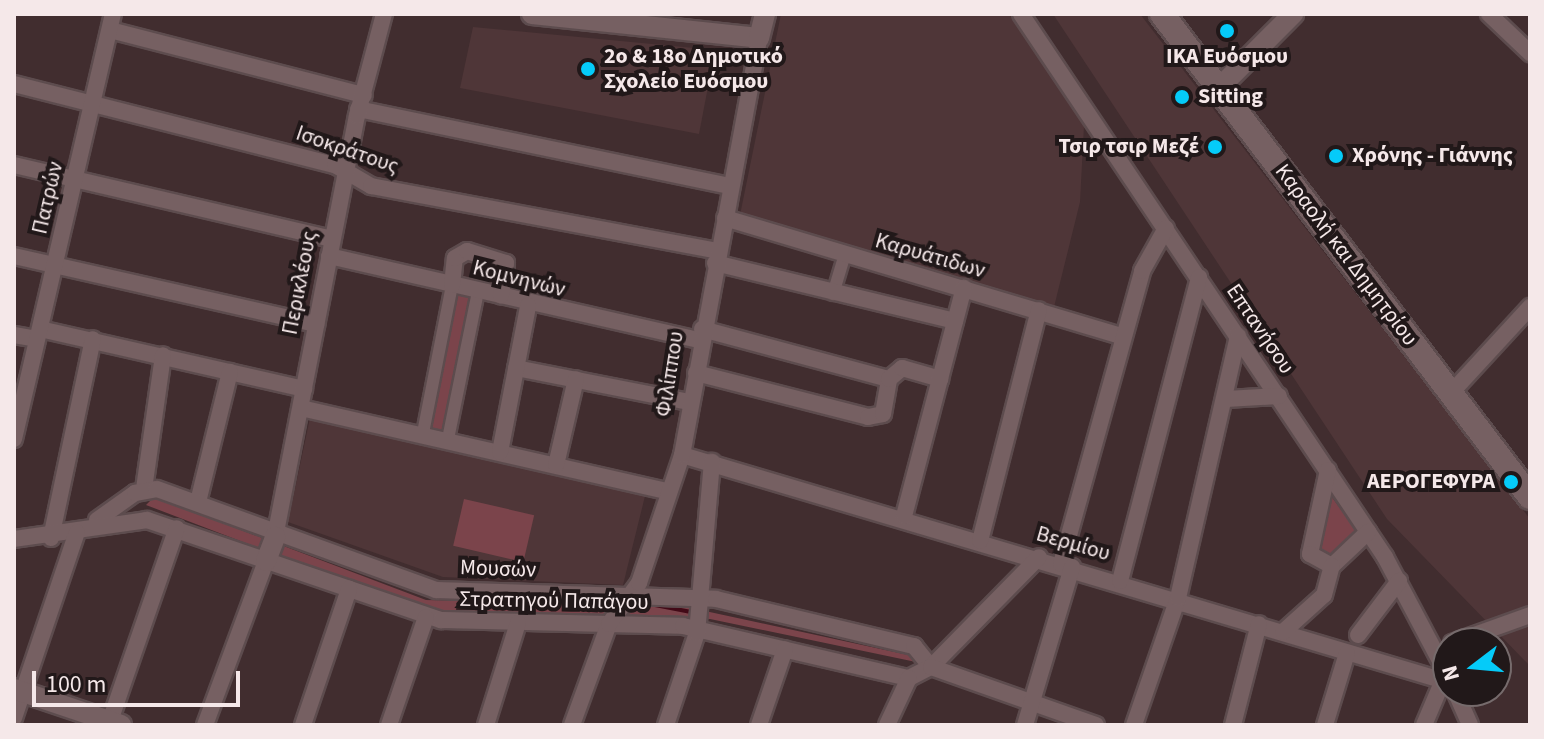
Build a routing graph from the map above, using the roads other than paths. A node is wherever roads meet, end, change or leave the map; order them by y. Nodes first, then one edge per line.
1 (384, 14) edge
2 (532, 14) edge
3 (764, 14) edge
4 (1021, 14) edge
5 (1162, 14) edge
6 (1293, 14) edge
7 (1489, 14) edge
8 (582, 17) edge
9 (111, 22) edge
10 (759, 38) junction
11 (1530, 53) edge
12 (14, 84) edge
13 (1219, 88) junction
14 (93, 100) junction
15 (361, 102) junction
16 (14, 165) edge
17 (345, 170) junction
18 (75, 178) junction
19 (730, 186) junction
20 (725, 218) junction
21 (1166, 228) junction
22 (332, 239) junction
23 (845, 254) junction
24 (14, 256) edge
25 (329, 256) junction
26 (716, 257) junction
27 (55, 266) junction
28 (1199, 277) junction
29 (452, 285) junction
30 (964, 288) junction
31 (478, 291) junction
32 (833, 294) junction
33 (501, 296) junction
34 (528, 306) junction
35 (1530, 307) edge
36 (1039, 310) junction
37 (955, 321) junction
38 (316, 324) junction
39 (39, 334) junction
40 (14, 335) edge
41 (701, 335) junction
42 (1122, 336) junction
43 (1238, 336) junction
44 (93, 339) junction
45 (163, 355) junction
46 (516, 368) junction
47 (230, 372) junction
48 (696, 373) junction
49 (576, 379) junction
50 (889, 379) junction
51 (940, 379) junction
52 (21, 380) edge
53 (304, 389) junction
54 (1451, 393) junction
55 (1279, 396) junction
56 (1226, 399) junction
57 (690, 402) junction
58 (301, 408) junction
59 (423, 433) junction
60 (14, 439) edge
61 (448, 439) junction
62 (500, 452) junction
63 (682, 455) junction
64 (712, 462) junction
65 (556, 465) junction
66 (1328, 470) junction
67 (144, 489) junction
68 (667, 491) junction
69 (1530, 497) edge
70 (198, 502) junction
71 (904, 516) junction
72 (177, 528) junction
73 (77, 532) junction
74 (1368, 532) junction
75 (275, 535) junction
76 (51, 538) junction
77 (14, 539) edge
78 (980, 541) junction
79 (1039, 557) junction
80 (266, 561) junction
81 (1067, 565) junction
82 (1332, 566) junction
83 (1120, 581) junction
84 (1399, 581) junction
85 (349, 589) junction
86 (631, 595) junction
87 (697, 597) junction
88 (1178, 598) junction
89 (1530, 615) edge
90 (426, 617) junction
91 (518, 623) junction
92 (609, 624) junction
93 (1259, 624) junction
94 (1497, 627) edge
95 (698, 628) junction
96 (1432, 628) edge
97 (1283, 632) junction
98 (1358, 635) dead end
99 (785, 649) junction
100 (1347, 653) junction
101 (931, 667) junction
102 (909, 678) junction
103 (1432, 679) edge
104 (19, 690) edge
105 (1031, 704) junction
106 (1435, 707) edge
107 (1460, 707) edge
108 (14, 718) edge
109 (115, 723) edge
110 (205, 725) edge
111 (303, 725) edge
112 (389, 725) edge
113 (486, 725) edge
114 (572, 725) edge
115 (666, 725) edge
116 (759, 725) edge
117 (887, 725) edge
118 (1025, 725) edge
119 (1096, 725) edge
120 (1134, 725) edge
121 (1233, 725) edge
122 (1325, 725) edge
123 (1424, 725) edge
124 (1470, 725) edge

1 - 15 street, Περικλέους
2 - 8 street
3 - 10 street, Φιλίππου
4 - 21 street, Επτανήσου
5 - 13 main road, Καραολή και Δημητρίου
6 - 13 street
7 - 11 street
8 - 10 street
9 - 14 street, Πατρών
9 - 15 street
10 - 19 street, Φιλίππου
12 - 14 street, Ισοκράτους
13 - 54 main road, Καραολή και Δημητρίου
14 - 17 street, Ισοκράτους
14 - 18 street, Πατρών
15 - 17 street, Περικλέους
15 - 19 street
16 - 18 street
17 - 22 street, Περικλέους
17 - 26 street, Ισοκράτους
18 - 22 street
18 - 27 street, Πατρών
19 - 20 street, Φιλίππου
20 - 23 street, Καρυάτιδων
20 - 26 street, Φιλίππου
21 - 28 street, Επτανήσου
21 - 42 street
22 - 25 street, Περικλέους
23 - 30 street, Καρυάτιδων
23 - 32 street
24 - 27 street
25 - 29 street, Κομνηνών
25 - 38 street, Περικλέους
26 - 32 street, Ισοκράτους
26 - 41 street, Φιλίππου
27 - 38 street
27 - 39 street, Πατρών
28 - 43 street, Επτανήσου
28 - 83 street
29 - 31 street, Κομνηνών
29 - 33 street
29 - 59 street
30 - 36 street, Καρυάτιδων
30 - 37 street
31 - 33 street, Κομνηνών
31 - 61 street
32 - 37 street, Ισοκράτους
33 - 34 street, Κομνηνών
34 - 41 street, Κομνηνών
34 - 46 street
35 - 54 street
36 - 42 street, Καρυάτιδων
36 - 78 street
37 - 51 street
38 - 53 street, Περικλέους
39 - 40 street
39 - 44 street
39 - 52 street, Πατρών
41 - 48 street, Φιλίππου
41 - 50 street, Κομνηνών
42 - 81 street
43 - 55 street, Επτανήσου
43 - 56 street
44 - 45 street
44 - 76 street
45 - 47 street
45 - 67 street
46 - 49 street
46 - 62 street
47 - 53 street
47 - 70 street
48 - 50 street
48 - 57 street, Φιλίππου
49 - 57 street
49 - 65 street
50 - 51 street
51 - 71 street
52 - 60 street, Πατρών
53 - 58 street, Περικλέους
54 - 69 main road, Καραολή και Δημητρίου
55 - 56 street
55 - 66 street, Επτανήσου
56 - 88 street
57 - 63 street, Φιλίππου
58 - 59 street
58 - 75 street, Περικλέους
59 - 61 street
61 - 62 street
62 - 65 street
63 - 64 street, Βερμίου
63 - 68 street, Φιλίππου
64 - 71 street, Βερμίου
64 - 87 street
65 - 68 street
66 - 74 street, Επτανήσου
66 - 82 street
67 - 70 street, Μουσών
67 - 73 street
68 - 86 street, Φιλίππου
70 - 75 street, Μουσών
71 - 78 street, Βερμίου
72 - 73 street, Στρατηγού Παπάγου
72 - 80 street, Στρατηγού Παπάγου
72 - 109 street
73 - 76 street, Στρατηγού Παπάγου
73 - 104 street
74 - 82 street
74 - 84 street, Επτανήσου
75 - 80 street, Περικλέους
75 - 86 street, Μουσών
76 - 77 street, Στρατηγού Παπάγου
78 - 79 street, Βερμίου
79 - 81 street, Βερμίου
79 - 101 street
80 - 85 street, Στρατηγού Παπάγου
80 - 110 street
81 - 83 street, Βερμίου
81 - 105 street
82 - 97 street
83 - 88 street, Βερμίου
84 - 96 street, Επτανήσου
84 - 98 street
85 - 90 street, Στρατηγού Παπάγου
85 - 111 street
86 - 87 street, Μουσών
86 - 92 street, Φιλίππου
87 - 95 street
87 - 101 street, Μουσών
88 - 93 street, Βερμίου
88 - 120 street
89 - 94 street
90 - 91 street, Στρατηγού Παπάγου
90 - 112 street
91 - 92 street, Στρατηγού Παπάγου
91 - 113 street
92 - 95 street, Στρατηγού Παπάγου
92 - 114 street, Φιλίππου
93 - 97 street, Βερμίου
93 - 121 street
95 - 99 street, Στρατηγού Παπάγου
95 - 115 street
97 - 100 street, Βερμίου
99 - 102 street, Στρατηγού Παπάγου
99 - 116 street
100 - 103 street, Βερμίου
100 - 122 street
101 - 102 street
101 - 105 street
102 - 117 street
104 - 108 street
104 - 109 street
105 - 118 street
105 - 119 street
106 - 123 street
107 - 124 street, Επτανήσου

